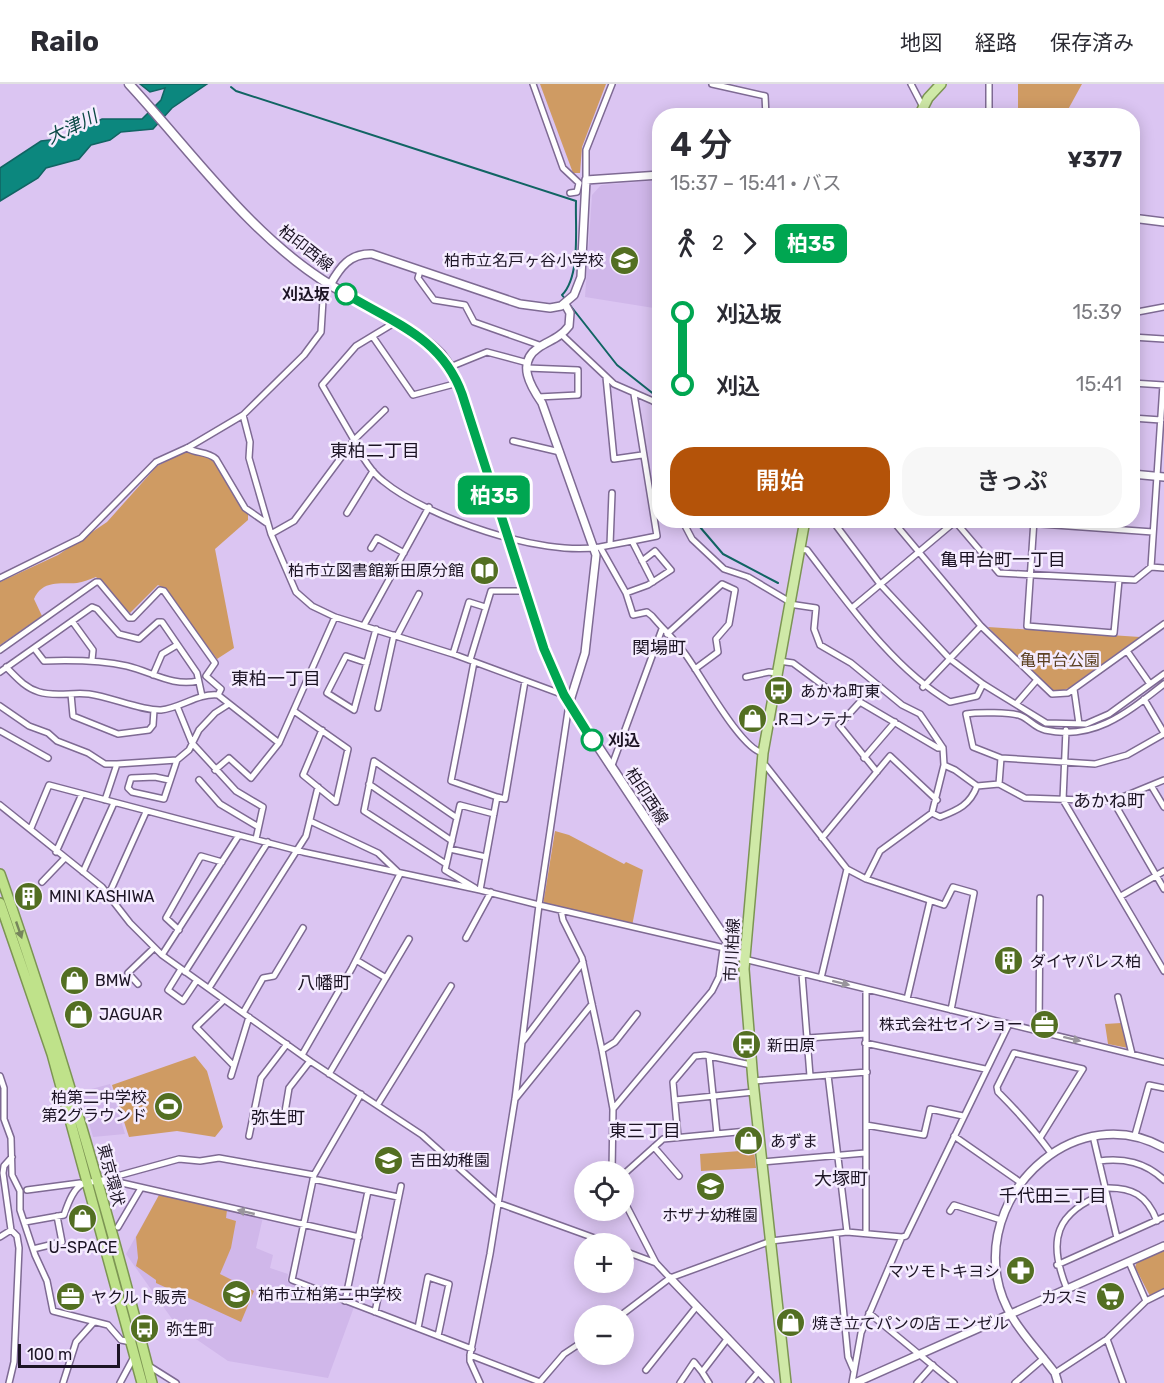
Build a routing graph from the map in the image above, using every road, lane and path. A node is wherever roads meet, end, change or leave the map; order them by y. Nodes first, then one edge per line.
1 (129, 84) edge
2 (533, 84) edge
3 (612, 84) edge
4 (911, 84) edge
5 (942, 84) edge
6 (989, 84) edge
7 (714, 85) edge
8 (766, 108) edge
9 (920, 108) edge
10 (923, 108) edge
11 (989, 108) edge
12 (652, 176) edge
13 (584, 183) junction
14 (570, 193) dead end
15 (1140, 219) edge
16 (1164, 222) edge
17 (420, 271) junction
18 (330, 285) junction
19 (565, 304) junction
20 (1164, 307) edge
21 (1140, 312) edge
22 (394, 323) junction
23 (562, 334) junction
24 (373, 337) junction
25 (1140, 338) edge
26 (1164, 339) edge
27 (542, 345) junction
28 (527, 365) junction
29 (450, 367) junction
30 (606, 378) junction
31 (458, 384) junction
32 (1140, 384) edge
33 (1164, 385) edge
34 (634, 394) junction
35 (538, 397) junction
36 (652, 401) edge
37 (385, 410) dead end
38 (243, 415) junction
39 (1140, 419) edge
40 (1161, 420) junction
41 (354, 440) junction
42 (513, 441) dead end
43 (187, 448) junction
44 (560, 452) junction
45 (642, 455) junction
46 (373, 471) junction
47 (1140, 475) edge
48 (1161, 476) edge
49 (612, 493) dead end
50 (429, 507) junction
51 (652, 509) edge
52 (347, 513) dead end
53 (268, 524) junction
54 (656, 528) edge
55 (686, 528) edge
56 (804, 528) edge
57 (838, 528) edge
58 (899, 528) edge
59 (947, 528) edge
60 (961, 528) edge
61 (1034, 528) edge
62 (1113, 528) edge
63 (1153, 531) junction
64 (271, 534) junction
65 (508, 538) junction
66 (632, 541) junction
67 (610, 545) junction
68 (598, 547) junction
69 (371, 548) dead end
70 (800, 549) junction
71 (919, 552) junction
72 (404, 553) junction
73 (642, 561) junction
74 (1151, 567) junction
75 (1164, 568) edge
76 (1030, 574) junction
77 (0, 578) edge
78 (1119, 580) junction
79 (653, 582) junction
80 (880, 584) junction
81 (525, 591) junction
82 (626, 593) junction
83 (419, 594) dead end
84 (790, 603) junction
85 (485, 607) junction
86 (852, 608) junction
87 (335, 617) junction
88 (72, 621) junction
89 (1164, 624) edge
90 (364, 625) junction
91 (981, 626) junction
92 (376, 629) junction
93 (665, 632) junction
94 (395, 635) junction
95 (177, 645) junction
96 (34, 648) junction
97 (0, 650) edge
98 (1127, 651) junction
99 (453, 654) junction
100 (950, 659) junction
101 (92, 660) junction
102 (472, 661) junction
103 (779, 661) junction
104 (367, 663) junction
105 (6, 667) junction
106 (694, 669) junction
107 (0, 672) edge
108 (776, 673) junction
109 (1164, 674) edge
110 (153, 675) junction
111 (746, 677) dead end
112 (198, 681) junction
113 (525, 681) junction
114 (1036, 681) junction
115 (983, 684) junction
116 (1150, 684) junction
117 (1164, 684) edge
118 (923, 687) junction
119 (828, 689) dead end
120 (1074, 689) junction
121 (71, 693) junction
122 (218, 695) junction
123 (564, 695) junction
124 (202, 696) junction
125 (1144, 699) junction
126 (229, 704) junction
127 (569, 704) junction
128 (1016, 704) junction
129 (177, 706) junction
130 (378, 708) dead end
131 (1, 709) edge
132 (154, 710) junction
133 (294, 711) junction
134 (895, 722) junction
135 (1066, 723) junction
136 (1079, 724) junction
137 (322, 730) junction
138 (0, 731) edge
139 (1066, 731) junction
140 (1164, 733) edge
141 (279, 743) junction
142 (192, 744) junction
143 (943, 748) junction
144 (763, 753) junction
145 (48, 758) dead end
146 (864, 758) junction
147 (1001, 758) junction
148 (177, 759) junction
149 (1065, 763) junction
150 (117, 764) junction
151 (762, 765) junction
152 (944, 765) junction
153 (611, 768) junction
154 (215, 770) junction
155 (877, 772) junction
156 (169, 780) junction
157 (199, 780) dead end
158 (1164, 780) edge
159 (369, 784) junction
160 (999, 784) junction
161 (977, 786) junction
162 (1152, 787) junction
163 (318, 788) junction
164 (82, 794) junction
165 (497, 797) junction
166 (105, 800) junction
167 (937, 800) junction
168 (1063, 800) junction
169 (1113, 801) junction
170 (114, 803) junction
171 (0, 806) edge
172 (1164, 807) edge
173 (146, 812) junction
174 (933, 813) junction
175 (494, 814) junction
176 (457, 818) junction
177 (310, 821) junction
178 (257, 826) junction
179 (31, 828) junction
180 (238, 835) junction
181 (822, 838) junction
182 (256, 839) junction
183 (452, 841) junction
184 (268, 842) junction
185 (450, 849) junction
186 (298, 850) junction
187 (56, 852) junction
188 (486, 857) junction
189 (65, 858) junction
190 (222, 862) junction
191 (446, 864) junction
192 (847, 869) junction
193 (1164, 871) edge
194 (83, 872) junction
195 (0, 874) edge
196 (400, 874) junction
197 (1156, 876) junction
198 (866, 879) junction
199 (42, 882) dead end
200 (478, 889) junction
201 (1164, 889) edge
202 (491, 892) junction
203 (109, 894) junction
204 (1121, 897) junction
205 (1040, 898) dead end
206 (930, 901) junction
207 (0, 903) edge
208 (539, 905) junction
209 (561, 910) junction
210 (303, 928) dead end
211 (179, 930) junction
212 (466, 938) dead end
213 (409, 939) dead end
214 (154, 948) junction
215 (723, 949) junction
216 (733, 950) junction
217 (162, 955) junction
218 (744, 959) junction
219 (356, 960) junction
220 (583, 962) junction
221 (183, 971) junction
222 (1164, 971) edge
223 (802, 974) junction
224 (386, 978) junction
225 (821, 978) junction
226 (197, 980) junction
227 (138, 984) dead end
228 (451, 986) dead end
229 (209, 988) junction
230 (866, 990) junction
231 (1118, 997) dead end
232 (907, 999) junction
233 (224, 1000) junction
234 (592, 1004) junction
235 (951, 1010) junction
236 (243, 1012) junction
237 (638, 1014) dead end
238 (249, 1017) junction
239 (1009, 1024) junction
240 (1039, 1031) junction
241 (866, 1034) junction
242 (808, 1038) junction
243 (522, 1043) junction
244 (865, 1043) junction
245 (287, 1044) junction
246 (602, 1050) junction
247 (302, 1054) junction
248 (1132, 1054) junction
249 (710, 1056) junction
250 (310, 1061) junction
251 (1164, 1062) edge
252 (751, 1065) junction
253 (234, 1066) junction
254 (985, 1070) junction
255 (867, 1072) junction
256 (329, 1074) junction
257 (828, 1075) junction
258 (0, 1076) edge
259 (231, 1076) dead end
260 (810, 1076) junction
261 (753, 1081) junction
262 (1164, 1088) edge
263 (754, 1092) junction
264 (361, 1094) junction
265 (714, 1096) junction
266 (515, 1099) junction
267 (675, 1100) junction
268 (378, 1104) junction
269 (613, 1109) junction
270 (285, 1112) dead end
271 (963, 1116) junction
272 (866, 1125) junction
273 (758, 1130) junction
274 (717, 1134) junction
275 (1135, 1135) junction
276 (249, 1136) dead end
277 (954, 1136) junction
278 (1093, 1136) junction
279 (678, 1137) junction
280 (1040, 1138) junction
281 (654, 1147) junction
282 (1164, 1148) edge
283 (865, 1153) junction
284 (838, 1154) junction
285 (1051, 1154) junction
286 (12, 1157) junction
287 (612, 1161) edge
288 (1099, 1161) junction
289 (762, 1162) junction
290 (634, 1165) edge
291 (679, 1176) dead end
292 (314, 1177) junction
293 (1164, 1180) edge
294 (89, 1182) junction
295 (1020, 1182) junction
296 (400, 1186) dead end
297 (141, 1188) junction
298 (27, 1190) dead end
299 (1105, 1190) junction
300 (368, 1191) junction
301 (398, 1197) junction
302 (498, 1203) junction
303 (950, 1211) dead end
304 (57, 1216) junction
305 (1164, 1217) edge
306 (634, 1220) edge
307 (1001, 1220) junction
308 (1157, 1221) junction
309 (25, 1222) junction
310 (303, 1225) junction
311 (118, 1227) dead end
312 (11, 1230) junction
313 (847, 1232) junction
314 (581, 1233) edge
315 (866, 1233) junction
316 (836, 1234) junction
317 (0, 1237) edge
318 (359, 1237) junction
319 (902, 1237) junction
320 (1117, 1238) junction
321 (771, 1241) junction
322 (1164, 1246) edge
323 (33, 1249) junction
324 (634, 1255) edge
325 (1129, 1262) junction
326 (656, 1263) junction
327 (1057, 1265) junction
328 (670, 1278) junction
329 (1067, 1289) junction
330 (1164, 1292) edge
331 (345, 1301) junction
332 (1146, 1301) junction
333 (634, 1305) edge
334 (697, 1306) junction
335 (375, 1312) junction
336 (869, 1313) junction
337 (1008, 1314) junction
338 (93, 1323) junction
339 (418, 1328) junction
340 (438, 1336) junction
341 (728, 1338) junction
342 (1107, 1339) junction
343 (131, 1342) junction
344 (574, 1347) edge
345 (471, 1348) junction
346 (135, 1355) junction
347 (470, 1355) junction
348 (921, 1355) junction
349 (1044, 1358) junction
350 (147, 1365) junction
351 (933, 1365) junction
352 (646, 1370) dead end
353 (759, 1371) junction
354 (854, 1371) junction
355 (702, 1372) junction
356 (1055, 1373) junction
357 (9, 1383) edge
358 (63, 1383) edge
359 (120, 1383) edge
360 (142, 1383) edge
361 (152, 1383) edge
362 (176, 1383) edge
363 (480, 1383) edge
364 (680, 1383) edge
365 (709, 1383) edge
366 (748, 1383) edge
367 (770, 1383) edge
368 (786, 1383) edge
369 (853, 1383) edge
370 (917, 1383) edge
371 (954, 1383) edge
372 (1015, 1383) edge
373 (1058, 1383) edge
374 (1122, 1383) edge

1 - 18 main road, 柏印西線
2 - 13 street
3 - 13 street
4 - 9 street
5 - 10 main road
6 - 11 street
7 - 8 street
12 - 13 street
13 - 14 street
13 - 19 street
15 - 16 street
17 - 18 street
17 - 19 street
17 - 27 street
18 - 22 main road, 柏印西線
18 - 38 street
19 - 23 street
20 - 21 street
22 - 24 street
22 - 29 main road, 柏印西線
23 - 27 street
23 - 30 street
24 - 31 street
24 - 41 street
25 - 26 street
27 - 28 street
28 - 29 street
28 - 35 street
28 - 35 street
29 - 31 main road, 柏印西線
30 - 34 street
30 - 45 street
31 - 65 main road, 柏印西線
32 - 33 street
33 - 40 street
34 - 36 street
34 - 45 street
35 - 44 street
37 - 41 street
38 - 43 street
38 - 53 street
39 - 40 street
40 - 48 street
41 - 46 street
41 - 64 street
42 - 44 street
43 - 53 street
43 - 77 street
44 - 68 street
45 - 51 street
46 - 50 street
46 - 52 street
47 - 48 street
48 - 63 street
49 - 67 street
50 - 65 street
50 - 72 street
53 - 64 street
54 - 66 street
55 - 84 street
56 - 70 main road, 市川柏線
57 - 80 street
58 - 71 street
59 - 71 street
60 - 76 street
61 - 76 street
62 - 63 street
63 - 74 street
64 - 87 street
65 - 68 street
65 - 81 main road, 柏印西線
66 - 67 street
66 - 73 street
67 - 68 street
68 - 82 street
68 - 127 street
69 - 72 street
70 - 84 main road, 市川柏線
70 - 86 street
71 - 80 street
71 - 91 street
72 - 90 street
73 - 79 street
73 - 79 street
74 - 75 street
74 - 78 street
76 - 78 street
76 - 78 street
79 - 82 street
80 - 86 street
80 - 100 street
81 - 85 street
81 - 123 main road, 柏印西線
82 - 93 street
83 - 94 street
84 - 103 main road, 市川柏線
84 - 143 street
85 - 99 street
85 - 102 street
86 - 118 street
87 - 90 street
87 - 133 street
88 - 95 street
88 - 96 street
88 - 101 street
89 - 98 street
90 - 92 street
91 - 100 street
91 - 114 street
92 - 94 street
92 - 104 street
93 - 106 street
93 - 106 street
93 - 153 street
94 - 99 street
94 - 130 street
95 - 110 street
95 - 112 street
96 - 101 street
96 - 105 street
97 - 122 street
98 - 116 street
98 - 120 street
99 - 102 street
100 - 115 street
100 - 118 street
101 - 110 street
102 - 113 street
102 - 165 street
103 - 108 main road, 市川柏線
103 - 119 street
104 - 104 street
105 - 107 street
105 - 121 street
106 - 144 street
108 - 111 street
108 - 144 main road, 市川柏線
109 - 116 street
110 - 112 street
112 - 124 street
113 - 123 street
113 - 165 street
114 - 120 street
114 - 128 street
115 - 118 street
115 - 128 street
116 - 136 street
117 - 125 street
120 - 136 street
121 - 132 street
121 - 132 street
122 - 124 street
122 - 126 street
123 - 127 main road, 柏印西線
124 - 129 street
125 - 139 street
125 - 140 street
126 - 141 street
126 - 142 street
127 - 153 main road, 柏印西線
127 - 208 street
128 - 135 street
129 - 132 street
129 - 142 street
131 - 150 street
133 - 137 street
133 - 141 street
134 - 143 street
134 - 146 street
134 - 146 street
135 - 136 street
135 - 139 street
137 - 163 street
137 - 163 street
138 - 145 street
139 - 147 street
139 - 149 street
140 - 149 street
141 - 154 street
142 - 148 street
142 - 154 street
143 - 152 street
144 - 151 main road, 市川柏線
146 - 155 street
147 - 149 street
147 - 160 street
148 - 150 street
148 - 156 street
149 - 168 street
150 - 166 street
151 - 181 street
151 - 218 main road, 市川柏線
152 - 161 street
152 - 167 street
153 - 216 main road, 柏印西線
154 - 178 street
155 - 167 street
155 - 181 street
156 - 156 street
157 - 178 street
158 - 162 street
159 - 176 street
159 - 183 street
159 - 191 street
160 - 161 street
160 - 168 street
161 - 174 street
162 - 169 street
162 - 172 street
163 - 177 street
164 - 166 street
164 - 179 street
164 - 187 street
165 - 175 street
166 - 170 street
167 - 174 street
168 - 169 street
168 - 204 street
169 - 197 street
170 - 173 street
170 - 194 street
171 - 179 street
173 - 180 street
173 - 203 street
174 - 198 street
175 - 176 street
175 - 188 street
176 - 183 street
177 - 186 street
177 - 196 street
178 - 182 street
179 - 187 street
180 - 182 street
180 - 190 street
181 - 192 street
182 - 184 street
183 - 185 street
184 - 186 street
184 - 221 street
185 - 188 street
185 - 191 street
186 - 196 street
186 - 229 street
187 - 189 street
188 - 200 street
189 - 194 street
189 - 199 street
190 - 211 street
190 - 211 street
191 - 200 street
192 - 198 street
192 - 225 street
193 - 197 street
194 - 203 street
195 -> 294 highway, 東京環状
196 - 200 street
196 - 219 street
197 - 201 street
197 - 204 street
198 - 206 street
200 - 202 street
202 - 208 street
202 - 212 street
203 - 214 street
204 - 222 street
205 - 240 street
206 - 232 street
206 - 235 street
207 - 294 highway, 東京環状
208 - 209 street
208 - 243 street
209 - 215 street
209 - 220 street
210 - 236 street
211 - 217 street
213 - 224 street
214 - 217 street
214 - 227 street
215 - 216 street
215 - 269 street
216 - 218 main road, 柏印西線
217 - 221 street
218 - 223 street
218 - 252 main road, 市川柏線
219 - 224 street
219 - 247 street
220 - 234 street
220 - 243 street
221 - 226 street
221 - 226 street
223 - 225 street
223 - 242 street
224 - 256 street
225 -> 230 street
226 - 229 street
228 - 268 street
229 - 233 street
230 - 232 street
230 - 241 street
231 - 248 street
232 - 235 street
233 - 236 street
233 - 253 street
234 - 246 street
234 - 266 street
235 - 239 street
236 - 238 street
237 - 246 street
238 - 245 street
238 - 253 street
239 - 240 street
239 - 254 street
240 -> 248 street
241 - 242 street
241 - 244 street
242 - 260 street
243 - 266 street
244 - 254 street
244 - 255 street
245 - 247 street
245 - 276 street
246 - 269 street
247 - 250 street
248 - 251 street
249 - 252 street
249 - 265 street
249 - 267 street
250 - 256 street
250 - 270 street
252 - 261 main road, 市川柏線
253 - 259 street
254 - 271 street
255 - 257 street
255 - 272 street
256 - 264 street
257 - 260 street
257 - 284 street
258 - 286 street
260 - 261 street
261 - 263 main road, 市川柏線
262 - 275 street
263 - 265 street
263 - 273 main road, 市川柏線
264 - 268 street
264 - 292 street
265 - 267 street
265 - 274 street
266 - 302 street
267 - 279 street
268 - 302 street
269 - 287 street
271 - 272 street
271 - 277 street
272 - 283 street
273 - 274 street
273 - 289 main road, 市川柏線
274 - 279 street
275 - 278 street
275 - 282 street
277 - 295 street
277 - 319 street
278 - 285 street
278 - 288 street
279 - 281 street
280 - 280 street
280 - 285 street
281 - 290 street
281 - 291 street
283 - 284 street
283 - 315 street
284 - 289 street
284 - 313 street
285 - 295 street
286 - 309 street
286 - 312 street
288 - 293 street
288 - 299 street
289 - 321 main road, 市川柏線
292 - 294 street
292 - 300 street
292 - 310 street
294 - 297 street
294 - 298 street
294 - 304 street
294 - 343 highway, 東京環状
294 - 350 highway, 東京環状
295 - 307 street
296 - 301 street
310 -> 297 street
297 - 311 street
299 - 308 street
299 - 320 street
299 - 327 street
300 - 301 street
300 - 318 street
301 - 335 street
302 - 314 street
302 - 345 street
303 - 307 street
304 - 309 street
304 - 323 street
305 - 308 street
306 - 326 street
307 - 337 street
308 - 320 street
309 - 323 street
310 - 318 street
310 - 331 street
312 - 317 street
312 - 357 street
313 - 315 street
313 - 316 street
315 - 319 street
316 - 321 street
316 - 354 street
318 - 331 street
319 - 336 street
320 - 327 street
321 - 328 street
321 - 368 main road, 市川柏線
322 - 325 street
323 - 338 street
324 - 326 street
325 - 329 street
325 - 332 street
326 - 328 street
327 - 329 street
328 - 333 street
328 - 334 street
329 - 337 street
330 - 332 street
331 - 335 street
332 - 342 street
334 - 341 street
334 - 352 street
335 - 339 street
336 - 348 street
336 - 354 street
337 - 348 street
337 - 349 street
338 - 343 street
338 - 358 street
339 - 340 street
339 - 340 street
340 - 345 street
341 - 353 street
341 - 355 street
342 - 356 street
342 - 374 street
343 - 346 highway, 東京環状
344 - 347 street
345 - 347 street
346 - 359 street
346 - 360 highway, 東京環状
347 - 363 street
348 - 351 street
348 - 369 street
349 - 356 street
349 - 372 street
350 - 361 highway, 東京環状
350 - 362 street
351 - 370 street
351 - 371 street
353 - 366 street
353 - 367 street
354 - 369 street
355 - 364 street
355 - 365 street
356 - 373 street

